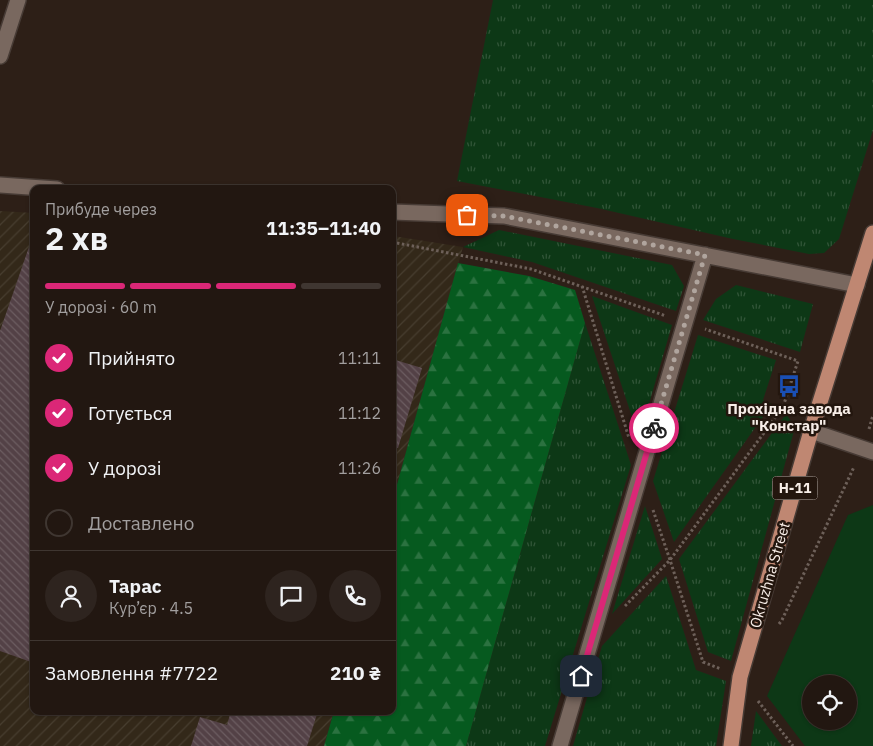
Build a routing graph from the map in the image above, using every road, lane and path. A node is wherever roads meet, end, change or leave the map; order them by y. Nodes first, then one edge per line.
1 (18, 0) edge
2 (0, 56) edge
3 (0, 185) edge
4 (30, 187) edge
5 (396, 212) edge
6 (873, 233) edge
7 (396, 243) edge
8 (705, 255) junction
9 (857, 285) junction
10 (685, 323) junction
11 (873, 415) edge
12 (811, 431) junction
13 (868, 450) edge
14 (624, 607) dead end
15 (777, 627) dead end
16 (740, 677) junction
17 (560, 746) edge
18 (731, 746) edge
19 (793, 746) edge

1 - 2 lane
3 - 4 lane
5 - 8 lane
6 - 9 main road, Okruzhna Street / Н-11
7 - 10 path
8 - 9 lane
8 - 10 lane
9 - 12 main road, Okruzhna Street / Н-11
10 - 14 path
10 - 17 lane
11 - 13 path
12 - 13 lane
12 - 16 main road, Okruzhna Street / Н-11
13 - 15 path
16 - 18 main road, Okruzhna Street / Н-11
16 - 19 path

